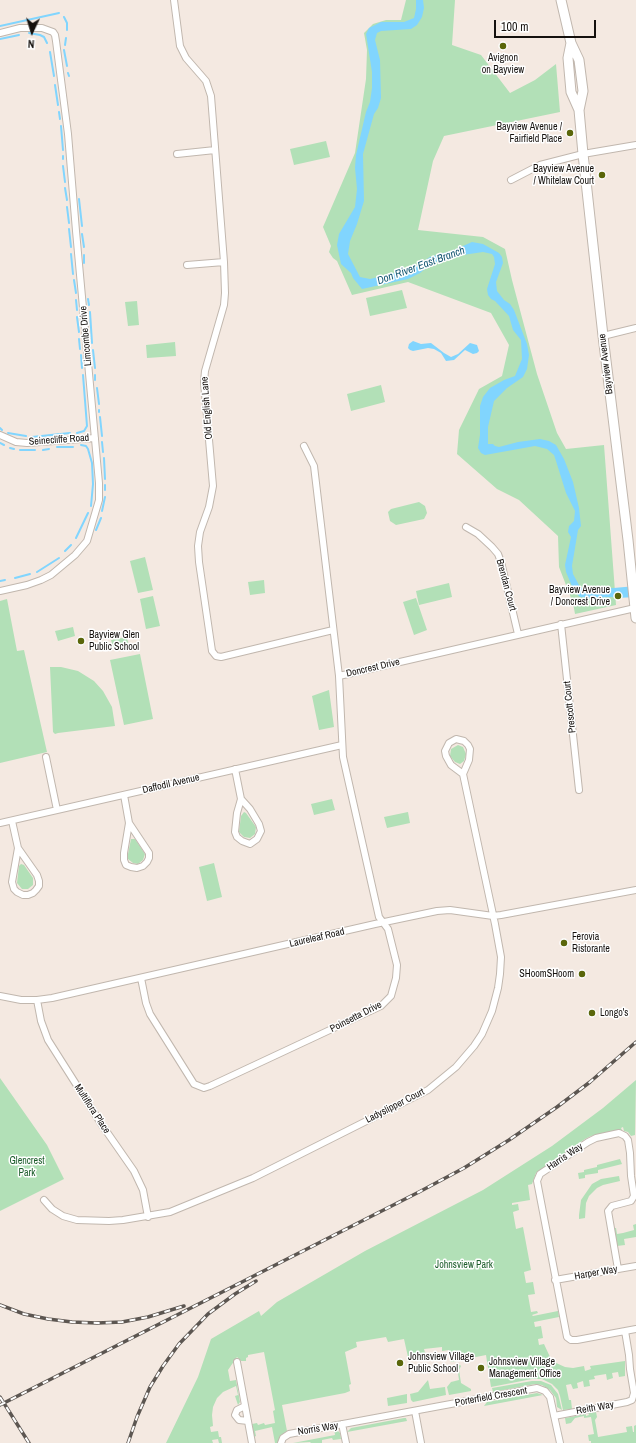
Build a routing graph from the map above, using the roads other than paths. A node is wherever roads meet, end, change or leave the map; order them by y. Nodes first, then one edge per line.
1 (174, 0) edge
2 (561, 0) edge
3 (0, 33) edge
4 (636, 145) edge
5 (215, 150) junction
6 (177, 154) dead end
7 (583, 154) junction
8 (511, 180) dead end
9 (224, 262) junction
10 (187, 265) dead end
11 (636, 328) edge
12 (602, 336) junction
13 (0, 435) edge
14 (95, 438) junction
15 (304, 446) dead end
16 (466, 527) dead end
17 (632, 552) edge
18 (0, 591) edge
19 (635, 605) edge
20 (636, 618) edge
21 (561, 624) junction
22 (333, 630) junction
23 (518, 634) junction
24 (339, 676) junction
25 (342, 745) junction
26 (46, 757) dead end
27 (236, 769) junction
28 (463, 774) junction
29 (579, 790) dead end
30 (124, 795) junction
31 (241, 799) junction
32 (57, 810) junction
33 (12, 821) junction
34 (129, 823) junction
35 (0, 824) edge
36 (18, 848) junction
37 (636, 890) edge
38 (493, 916) junction
39 (383, 922) junction
40 (141, 978) junction
41 (0, 996) edge
42 (37, 1000) junction
43 (44, 1200) dead end
44 (148, 1216) junction
45 (636, 1266) edge
46 (618, 1269) junction
47 (555, 1280) junction
48 (636, 1329) edge
49 (625, 1331) junction
50 (237, 1362) dead end
51 (635, 1396) edge
52 (245, 1406) junction
53 (415, 1411) junction
54 (554, 1416) junction
55 (248, 1421) junction
56 (342, 1424) junction
57 (252, 1443) edge
58 (281, 1443) edge
59 (346, 1443) edge
60 (421, 1443) edge
61 (560, 1443) edge

1 - 5 street, Old English Lane
2 - 7 main road, Bayview Avenue
3 - 14 street, Limcombe Drive
4 - 7 street
5 - 6 street
5 - 9 street, Old English Lane
7 - 8 street
7 - 12 main road, Bayview Avenue
9 - 10 street
9 - 22 street, Old English Lane
11 - 12 street
12 - 17 main road, Bayview Avenue
13 - 14 street, Seinecliffe Road
14 - 18 street, Limcombe Drive
15 - 22 street, Doncrest Drive
16 - 23 street, Brendan Court
17 - 19 main road, Bayview Avenue
19 - 20 main road, Bayview Avenue
19 - 21 street, Doncrest Drive
21 - 23 street, Doncrest Drive
21 - 29 street, Prescott Court
22 - 24 street, Doncrest Drive
23 - 24 street, Doncrest Drive
24 - 25 street, Poinsetta Drive
25 - 27 street, Daffodil Avenue
25 - 39 street, Poinsetta Drive
26 - 32 street
27 - 30 street, Daffodil Avenue
27 - 31 street
28 - 28 street
28 - 38 street, Ladyslipper Court
30 - 32 street, Daffodil Avenue
30 - 34 street
31 - 31 street
32 - 33 street, Daffodil Avenue
33 - 35 street, Daffodil Avenue
33 - 36 street
34 - 34 street
36 - 36 street
37 - 38 street, Laureleaf Road
38 - 39 street, Laureleaf Road
38 - 44 street, Ladyslipper Court
39 - 40 street, Laureleaf Road
39 - 40 street, Poinsetta Drive
40 - 42 street, Laureleaf Road
41 - 42 street, Laureleaf Road
42 - 44 street, Multiflora Place
43 - 44 street, Ladyslipper Court
45 - 46 street, Harper Way
46 - 47 street, Harper Way
46 - 47 street, Harris Way
47 - 49 street, Harris Way
48 - 49 street, Harris Way
49 - 51 street, Reith Way
50 - 52 street
51 - 54 street, Reith Way
52 - 55 street
52 - 55 street
53 - 54 street, Porterfield Crescent
53 - 56 street, Porterfield Crescent
53 - 60 street
54 - 61 street, Porterfield Crescent
55 - 57 street
56 - 58 street, Norris Way
56 - 59 street, Norris Way

